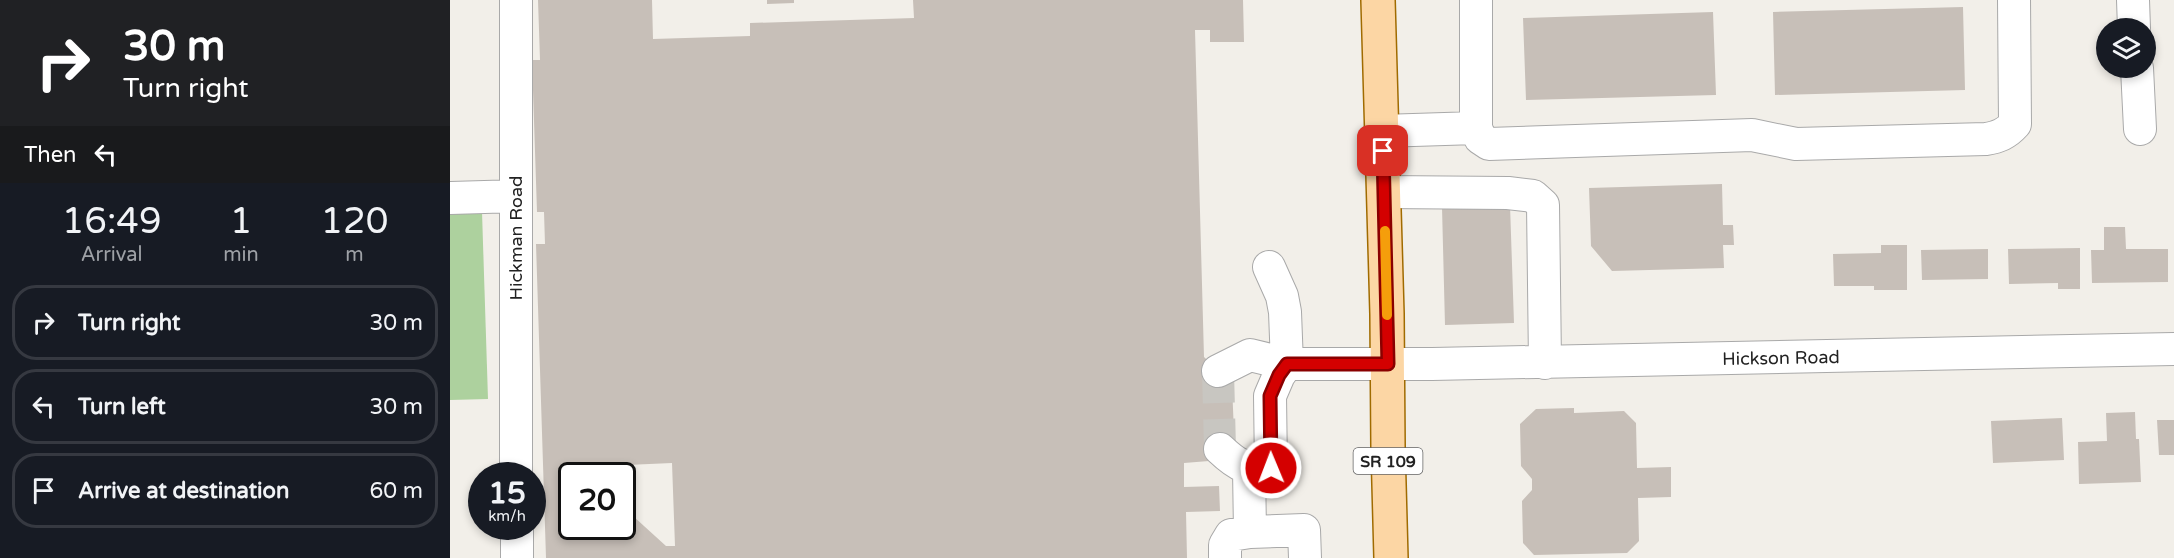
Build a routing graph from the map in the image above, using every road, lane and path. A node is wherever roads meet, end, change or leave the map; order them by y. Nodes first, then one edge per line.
1 (516, 0) edge
2 (1378, 0) edge
3 (1476, 0) edge
4 (2014, 0) edge
5 (2133, 0) edge
6 (2134, 18) edge
7 (2137, 78) edge
8 (1476, 128) junction
9 (2140, 129) dead end
10 (1382, 131) junction
11 (1384, 192) junction
12 (516, 196) junction
13 (450, 198) edge
14 (1269, 267) dead end
15 (2174, 349) edge
16 (1545, 363) junction
17 (1287, 364) junction
18 (1388, 364) junction
19 (1218, 371) dead end
20 (1220, 449) dead end
21 (516, 462) edge
22 (1249, 469) junction
23 (1250, 532) junction
24 (516, 540) edge
25 (517, 558) edge
26 (1225, 558) edge
27 (1305, 558) edge
28 (1391, 558) edge

1 - 12 street, Hickman Road
2 - 10 main road, SR 109
3 - 8 street
4 - 8 street
5 - 6 street
7 - 9 street
8 - 10 street
10 - 11 main road, SR 109
11 - 16 street
11 - 18 main road, SR 109
12 - 13 street
12 - 21 street, Hickman Road
14 - 17 street
15 - 16 street, Hickson Road
16 - 18 street, Hickson Road
17 - 18 street, Hickson Road
17 - 19 street, Hickson Road
17 - 22 street
18 - 28 main road, SR 109
20 - 22 street
22 - 23 street
23 - 26 street
23 - 27 street
24 - 25 street

